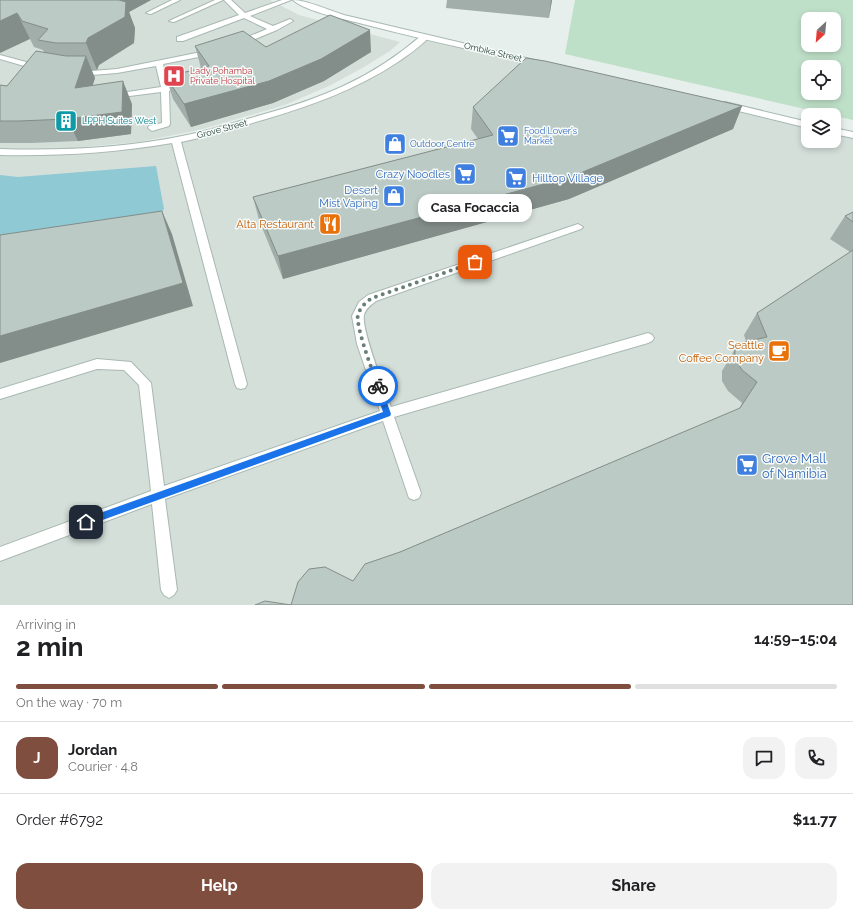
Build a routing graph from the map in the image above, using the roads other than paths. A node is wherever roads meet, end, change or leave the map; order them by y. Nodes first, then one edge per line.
1 (177, 0) edge
2 (220, 0) edge
3 (227, 0) edge
4 (288, 0) edge
5 (297, 0) edge
6 (149, 13) dead end
7 (244, 17) junction
8 (172, 21) dead end
9 (290, 21) dead end
10 (275, 29) junction
11 (425, 37) junction
12 (180, 39) dead end
13 (230, 46) edge
14 (218, 50) edge
15 (0, 57) edge
16 (160, 63) junction
17 (546, 64) edge
18 (47, 70) edge
19 (69, 73) edge
20 (180, 86) edge
21 (165, 89) junction
22 (105, 96) edge
23 (716, 103) edge
24 (801, 123) edge
25 (166, 124) junction
26 (176, 125) dead end
27 (152, 128) dead end
28 (841, 132) edge
29 (853, 135) edge
30 (176, 140) junction
31 (0, 152) edge
32 (578, 227) dead end
33 (648, 338) dead end
34 (241, 384) dead end
35 (0, 394) edge
36 (387, 414) junction
37 (414, 493) dead end
38 (158, 495) junction
39 (0, 554) edge
40 (169, 590) dead end

1 - 6 lane
2 - 8 lane
3 - 7 lane
4 - 7 lane
5 - 11 street, Ombika Street
7 - 10 lane
7 - 12 lane
9 - 10 lane
10 - 13 lane
11 - 17 street, Ombika Street
11 - 30 lane, Grove Street
14 - 16 lane
15 - 18 lane
16 - 19 lane
16 - 21 lane
20 - 21 lane
21 - 22 lane
21 - 25 lane
23 - 24 street
25 - 26 lane
25 - 27 lane
28 - 29 street
30 - 31 lane, Grove Street
30 - 34 lane
32 - 36 lane
33 - 36 lane
35 - 38 lane
36 - 37 lane
36 - 38 lane
38 - 39 lane
38 - 40 lane

